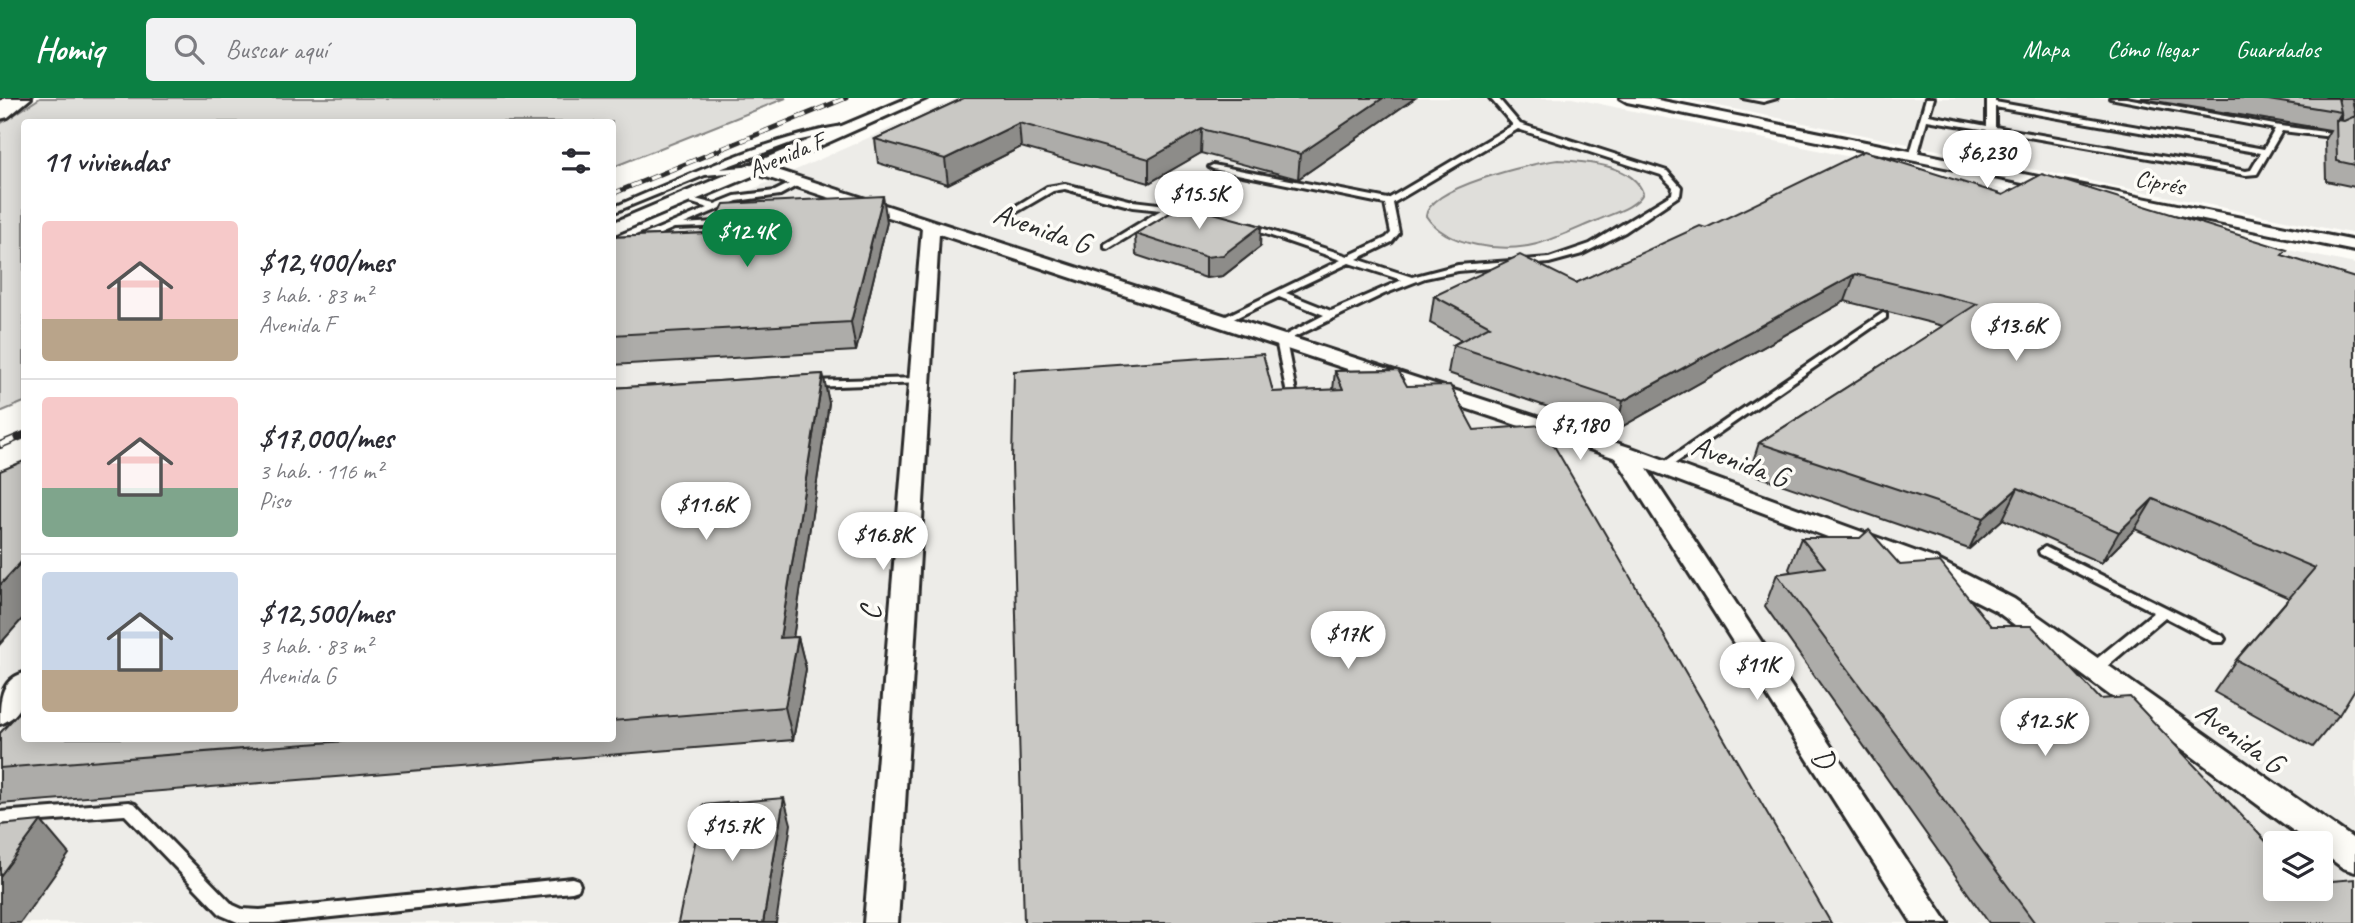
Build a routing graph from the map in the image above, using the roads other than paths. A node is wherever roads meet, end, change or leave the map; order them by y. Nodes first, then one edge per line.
1 (20, 98) edge
2 (920, 98) edge
3 (1494, 98) edge
4 (1627, 98) edge
5 (1747, 98) edge
6 (1773, 98) edge
7 (1930, 98) edge
8 (2114, 98) edge
9 (2330, 98) edge
10 (1991, 101) edge
11 (0, 113) edge
12 (1925, 117) junction
13 (1517, 126) junction
14 (853, 127) junction
15 (1991, 128) junction
16 (2280, 128) junction
17 (2266, 152) junction
18 (1913, 156) junction
19 (1213, 166) dead end
20 (756, 168) junction
21 (1981, 170) junction
22 (703, 173) junction
23 (800, 182) junction
24 (777, 193) junction
25 (686, 198) junction
26 (1389, 202) junction
27 (772, 204) edge
28 (715, 207) junction
29 (1169, 208) junction
30 (616, 209) edge
31 (1198, 212) edge
32 (1007, 214) dead end
33 (735, 223) edge
34 (1237, 223) edge
35 (931, 224) junction
36 (616, 228) edge
37 (671, 228) junction
38 (1108, 246) dead end
39 (2355, 246) edge
40 (616, 250) edge
41 (1353, 259) junction
42 (1412, 280) junction
43 (1280, 294) junction
44 (1334, 316) junction
45 (1884, 316) dead end
46 (1221, 321) junction
47 (1281, 340) junction
48 (920, 381) junction
49 (794, 385) edge
50 (1295, 411) edge
51 (1624, 453) junction
52 (1663, 467) junction
53 (2045, 551) dead end
54 (2164, 611) junction
55 (2218, 639) dead end
56 (2094, 669) junction
57 (21, 687) edge
58 (0, 713) edge
59 (0, 818) edge
60 (2352, 848) edge
61 (572, 885) dead end
62 (881, 923) edge
63 (1931, 923) edge

1 - 11 highway
2 - 14 street, Avenida F
3 - 13 lane
4 - 18 street, Ciprés
5 - 6 lane
7 - 12 lane
8 - 16 lane
9 - 16 lane
10 - 15 lane
10 - 17 lane
12 - 15 lane
12 - 18 lane
13 - 26 lane
13 - 42 lane
14 - 20 street, Avenida F
14 - 22 lane
15 - 17 lane
15 - 21 lane
16 - 17 lane
18 - 21 street, Ciprés
19 - 26 lane
20 - 22 lane
20 - 23 street, Avenida G
20 - 25 street, Avenida F
21 - 39 street, Ciprés
22 - 30 lane
23 - 24 lane
23 - 35 street, Avenida G
24 - 27 lane
24 - 28 lane
25 - 28 lane
25 - 36 street, Avenida F
26 - 41 lane
28 - 37 lane
29 - 31 lane
29 - 32 lane
29 - 38 lane
33 - 37 lane
34 - 41 lane
35 - 46 street, Avenida G
35 - 48 street, C
37 - 40 lane
41 - 42 lane
41 - 43 lane
42 - 44 lane
43 - 44 lane
43 - 46 lane
44 - 47 lane
45 - 52 lane
46 - 47 street, Avenida G
47 - 50 lane
47 - 51 street, Avenida G
48 - 49 lane
48 - 62 street, C
51 - 52 street, Avenida G
51 - 63 street, D
52 - 56 street, Avenida G
53 - 54 lane
54 - 55 lane
54 - 56 lane
56 - 60 street, Avenida G
57 - 58 street
59 - 61 lane

